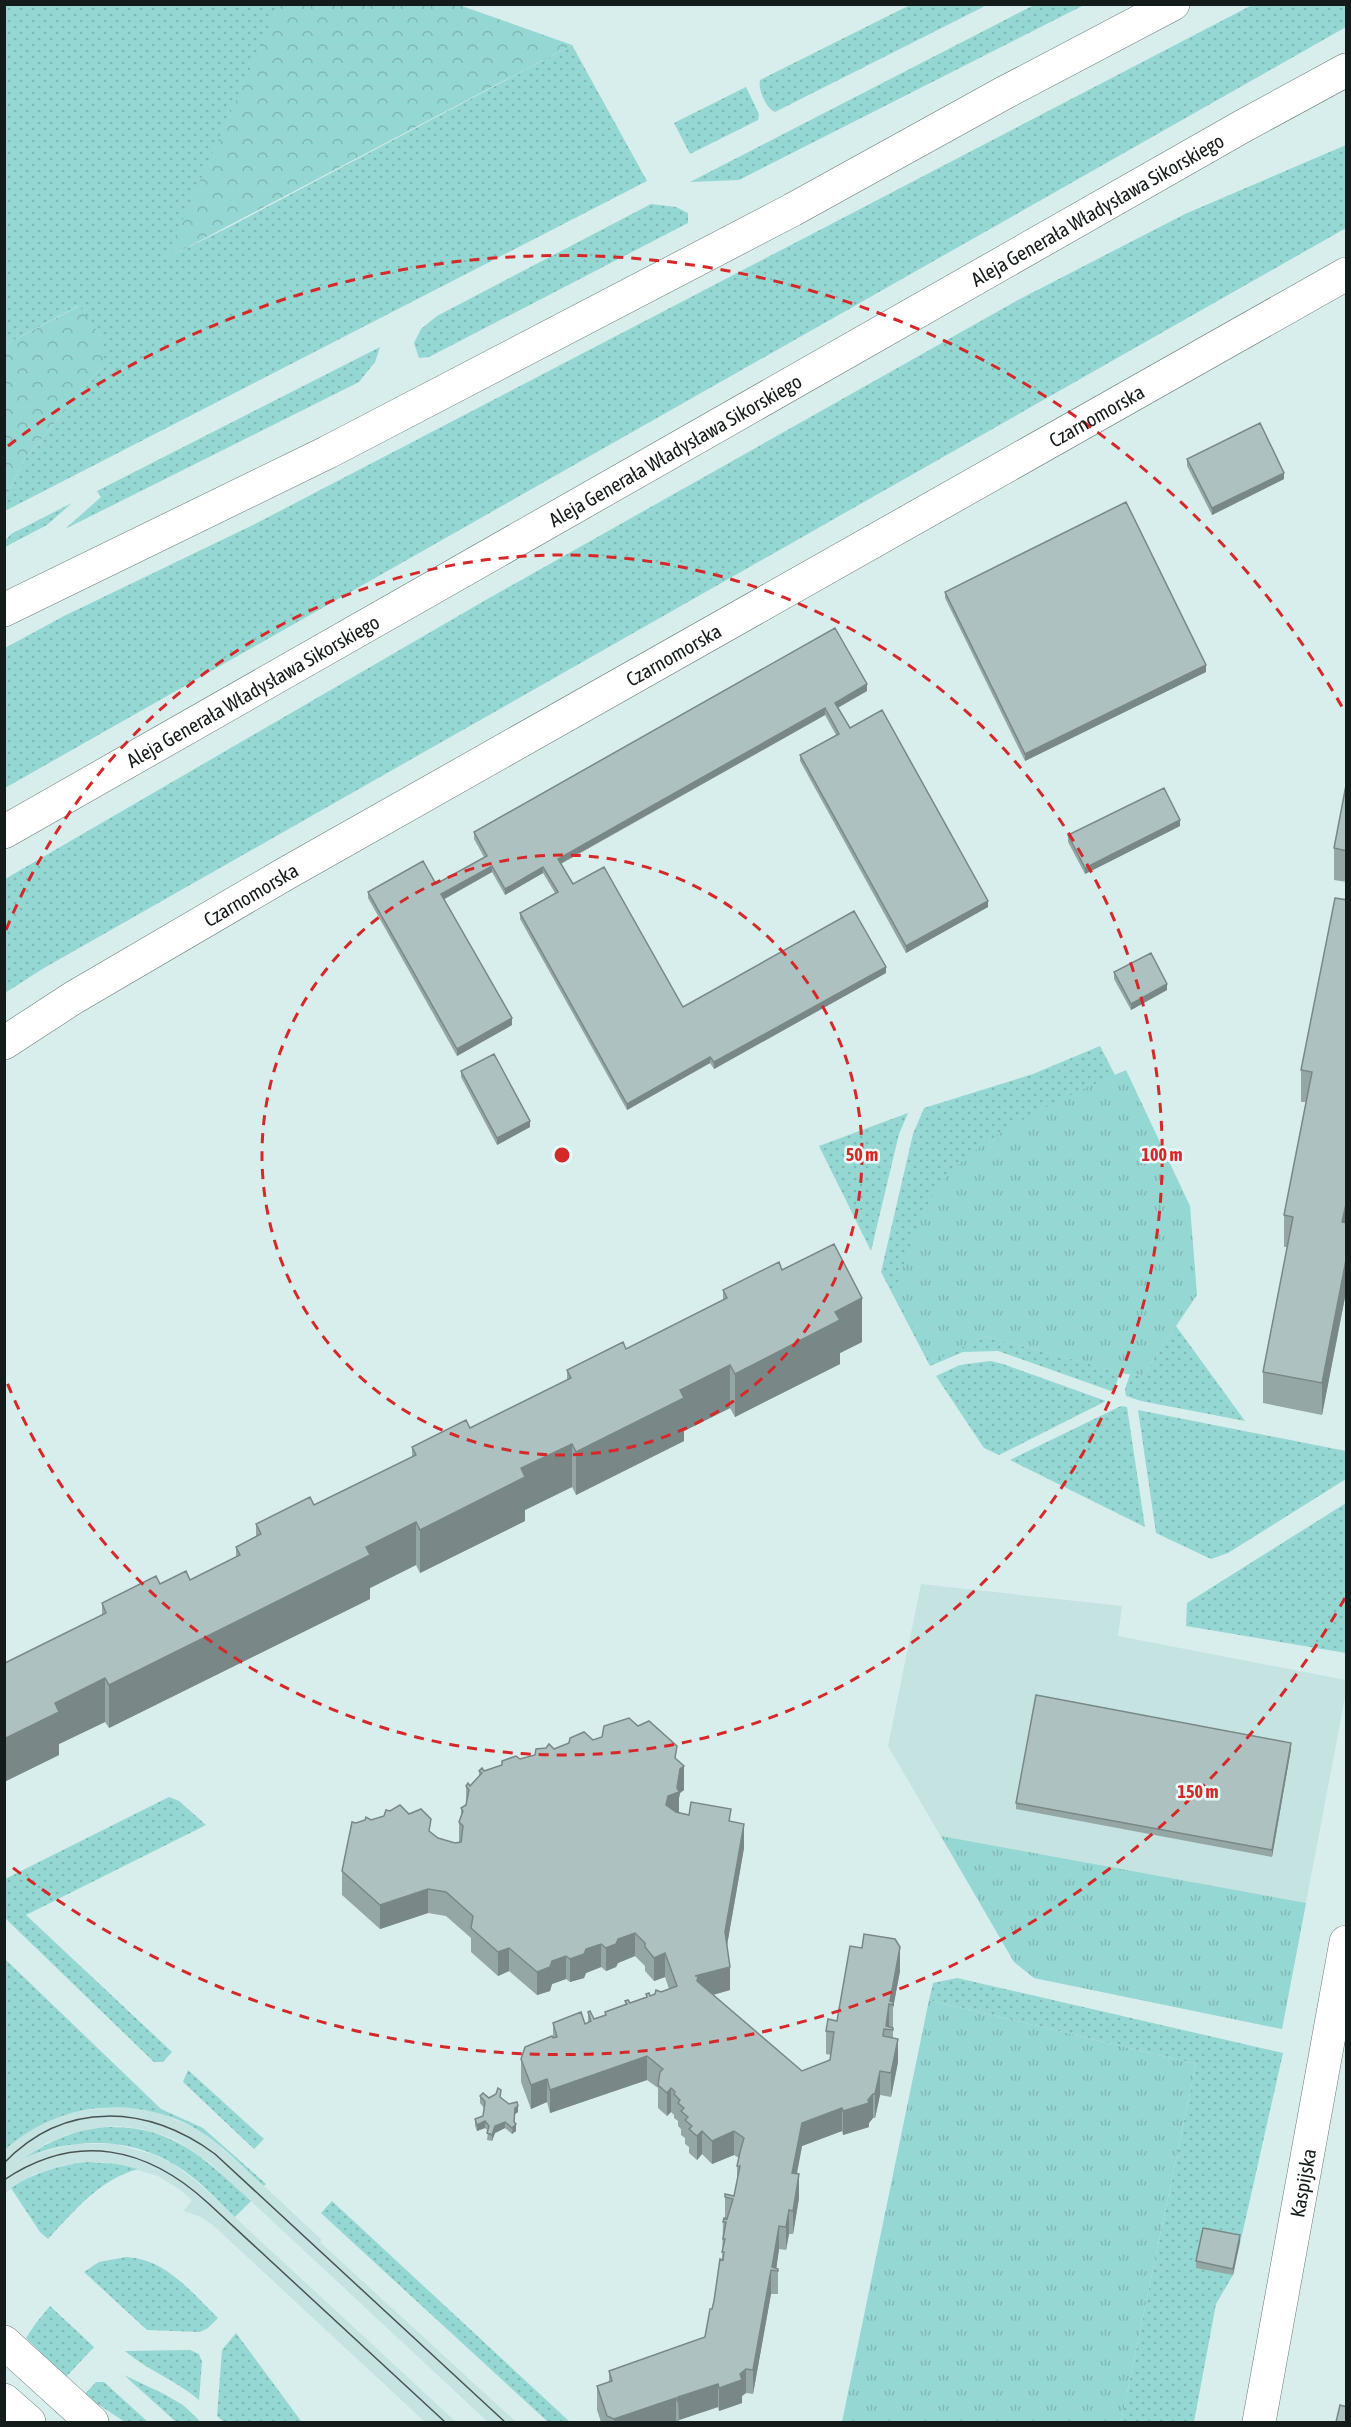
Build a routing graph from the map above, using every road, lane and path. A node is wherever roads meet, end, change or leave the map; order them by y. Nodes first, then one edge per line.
1 (1173, 4) edge
2 (1347, 70) edge
3 (1347, 274) edge
4 (4, 610) edge
5 (4, 832) edge
6 (4, 1042) edge
7 (1347, 1942) edge
8 (4, 2342) edge
9 (4, 2400) edge
10 (29, 2422) edge
11 (92, 2422) edge
12 (1258, 2422) edge

1 - 4 main road
2 - 5 main road, Aleja Generała Władysława Sikorskiego
3 - 6 main road, Czarnomorska
7 - 12 main road, Kaspijska
8 - 11 main road
9 - 10 main road

